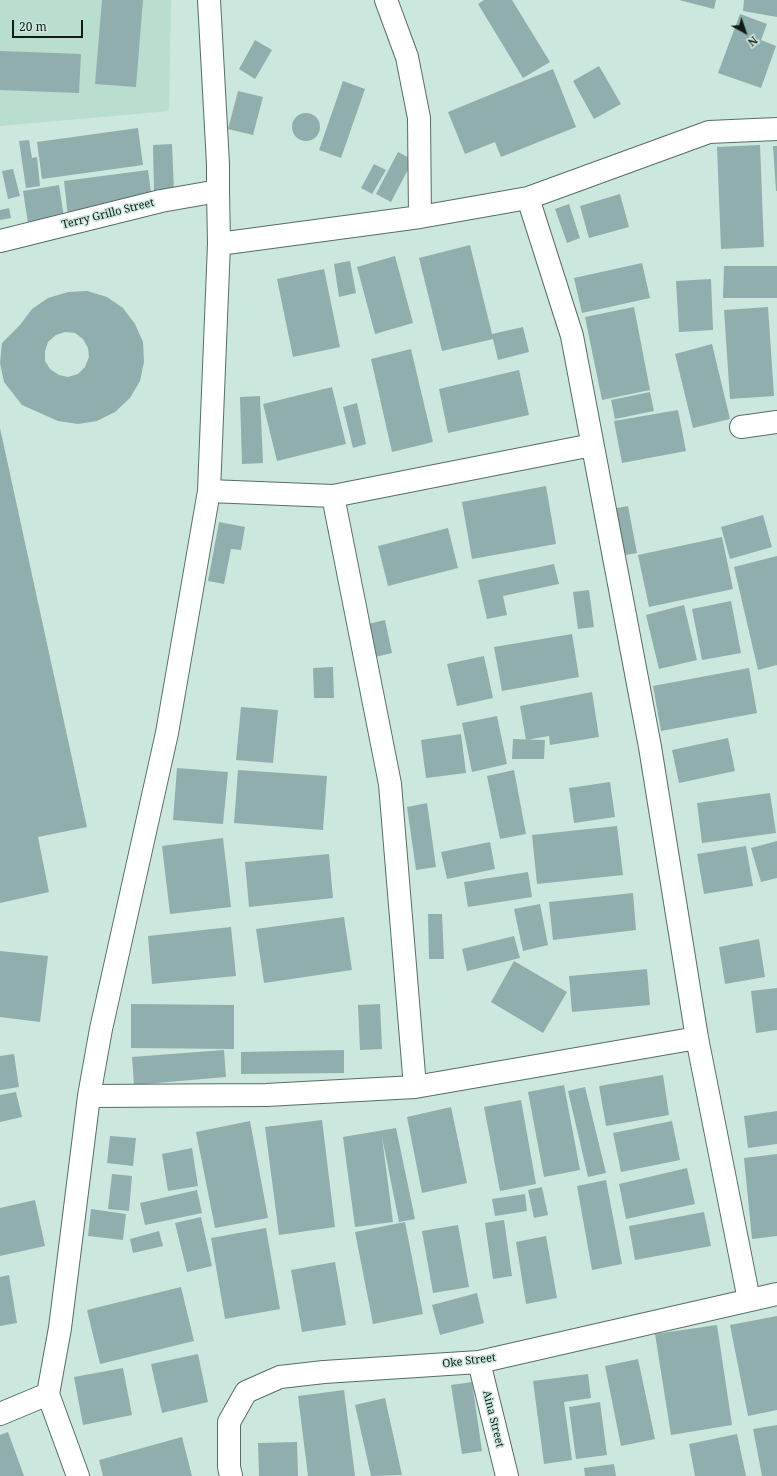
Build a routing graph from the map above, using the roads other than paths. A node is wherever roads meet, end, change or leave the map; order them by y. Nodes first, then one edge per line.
1 (209, 0) edge
2 (386, 0) edge
3 (777, 128) edge
4 (218, 191) junction
5 (528, 198) junction
6 (420, 217) junction
7 (0, 242) edge
8 (219, 244) junction
9 (777, 422) edge
10 (742, 427) dead end
11 (592, 445) junction
12 (209, 491) junction
13 (333, 496) junction
14 (697, 1038) junction
15 (415, 1087) junction
16 (89, 1096) junction
17 (777, 1294) edge
18 (749, 1300) junction
19 (479, 1362) junction
20 (48, 1394) junction
21 (0, 1414) edge
22 (78, 1476) edge
23 (231, 1476) edge
24 (507, 1476) edge

1 - 4 street
2 - 6 street
3 - 5 street
4 - 7 street, Terry Grillo Street
4 - 8 street
5 - 6 street
5 - 11 street
6 - 8 street
8 - 12 street
9 - 10 street
11 - 13 street
11 - 14 street
12 - 13 street
12 - 16 street
13 - 15 street
14 - 15 street
14 - 18 street
15 - 16 street
16 - 20 street
17 - 18 street, Oke Street
18 - 19 street, Oke Street
19 - 23 street, Oke Street
19 - 24 street, Aina Street
20 - 21 street
20 - 22 street

